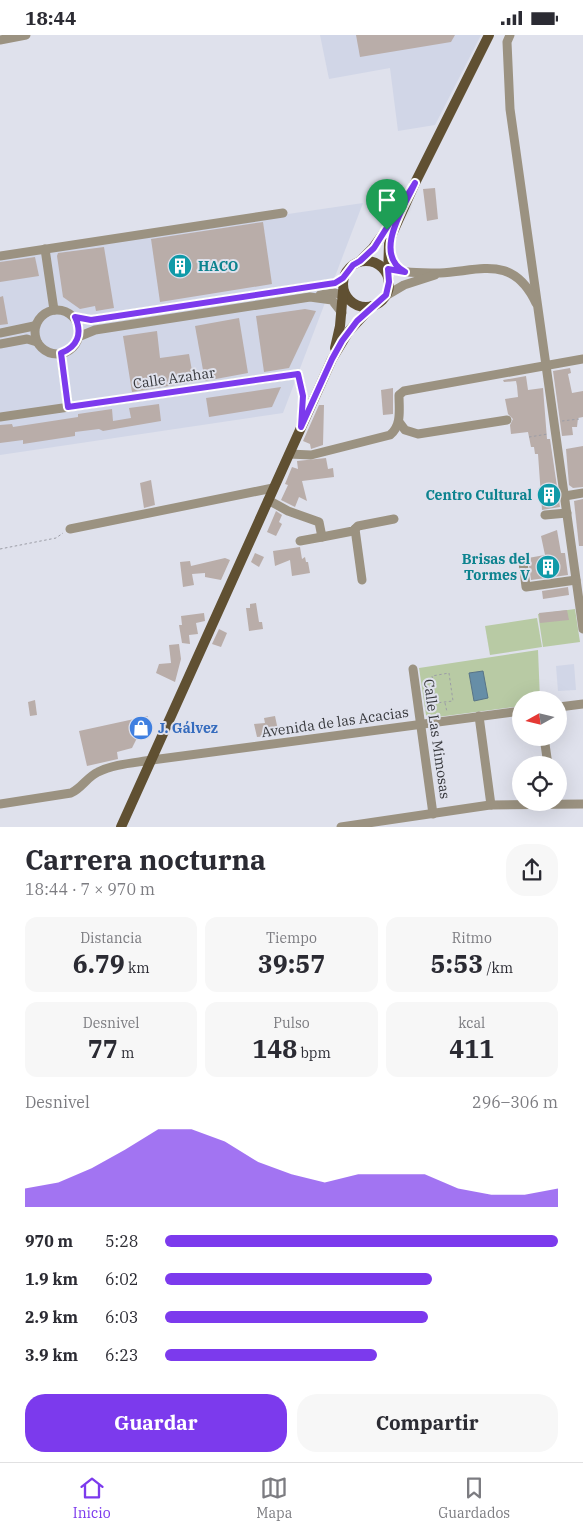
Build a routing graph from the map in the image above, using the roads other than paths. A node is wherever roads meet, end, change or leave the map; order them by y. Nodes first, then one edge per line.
1 (26, 35) edge
2 (489, 35) edge
3 (510, 35) edge
4 (0, 40) edge
5 (415, 183) junction
6 (283, 213) dead end
7 (45, 249) junction
8 (389, 252) junction
9 (0, 256) edge
10 (360, 261) junction
11 (386, 271) junction
12 (405, 272) junction
13 (440, 273) junction
14 (343, 278) junction
15 (344, 294) junction
16 (386, 295) junction
17 (310, 297) junction
18 (372, 306) junction
19 (54, 310) junction
20 (539, 313) junction
21 (342, 314) junction
22 (75, 317) junction
23 (34, 327) junction
24 (0, 333) edge
25 (78, 337) junction
26 (37, 342) junction
27 (0, 343) edge
28 (61, 353) junction
29 (332, 359) junction
30 (583, 359) edge
31 (547, 365) junction
32 (68, 407) junction
33 (0, 417) edge
34 (506, 420) dead end
35 (399, 423) junction
36 (301, 427) junction
37 (289, 454) junction
38 (273, 488) junction
39 (583, 493) edge
40 (565, 496) junction
41 (268, 500) junction
42 (567, 513) junction
43 (545, 515) dead end
44 (394, 519) dead end
45 (70, 529) road end
46 (355, 529) junction
47 (322, 537) junction
48 (300, 541) dead end
49 (524, 562) dead end
50 (362, 580) dead end
51 (576, 580) junction
52 (582, 613) edge
53 (583, 629) edge
54 (414, 669) dead end
55 (583, 704) edge
56 (568, 706) edge
57 (512, 712) edge
58 (479, 716) junction
59 (421, 724) junction
60 (152, 760) junction
61 (0, 804) edge
62 (567, 804) edge
63 (583, 804) edge
64 (491, 805) junction
65 (512, 805) edge
66 (433, 814) junction
67 (121, 827) edge
68 (341, 827) edge

1 - 4 street
2 - 5 main road
3 - 20 street
5 - 8 main road
5 - 10 main road
6 - 7 street
7 - 9 street
7 - 19 street
8 - 11 main road
8 - 12 street
10 - 11 main road
10 - 14 main road
11 - 12 street
11 - 16 main road
12 - 13 street
13 - 16 street
13 - 20 street
14 - 15 main road
14 - 22 street
15 - 17 street
15 - 18 main road
15 - 21 main road
16 - 18 main road
17 - 21 street
17 - 25 street
18 - 29 main road
19 - 22 street
19 - 23 street
20 - 31 street
21 - 29 main road
22 - 25 street
23 - 24 street
23 - 26 street
25 - 28 street
26 - 27 street
26 - 28 street
28 - 32 street
29 - 36 main road
30 - 31 street
31 - 35 street
31 - 40 street
32 - 33 street, Calle Azahar
32 - 36 street, Calle Azahar
34 - 35 street
35 - 37 street
36 - 37 main road
37 - 38 main road
38 - 41 main road
38 - 45 street
39 - 40 street
40 - 42 street
41 - 47 street
41 - 60 main road
42 - 43 street
42 - 51 street
44 - 46 street
46 - 47 street
46 - 50 street
47 - 48 street
49 - 51 street
51 - 52 street
52 - 53 street
54 - 59 street, Calle Las Mimosas
55 - 56 street
57 - 58 street, Avenida de las Acacias
58 - 59 street, Avenida de las Acacias
58 - 64 street
59 - 60 street, Avenida de las Acacias
59 - 66 street, Calle Las Mimosas
60 - 61 street, Avenida de las Acacias
60 - 67 main road
62 - 63 street
64 - 65 street
64 - 66 street
66 - 68 street

